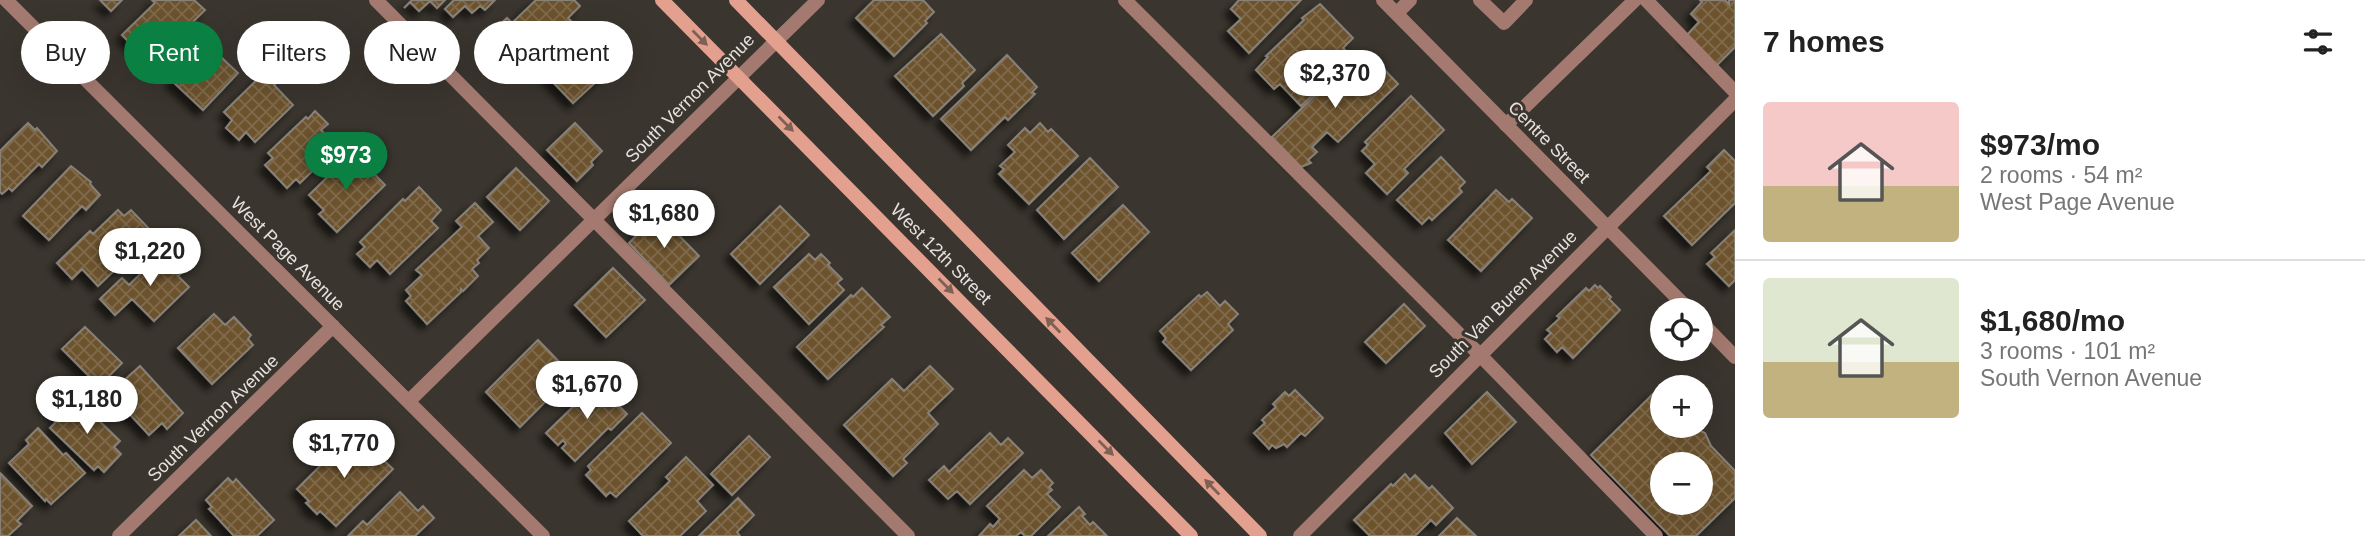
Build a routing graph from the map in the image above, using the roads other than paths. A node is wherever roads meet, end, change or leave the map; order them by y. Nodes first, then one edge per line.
1 (6, 0) edge
2 (376, 0) edge
3 (662, 0) edge
4 (736, 0) edge
5 (818, 0) edge
6 (1125, 0) edge
7 (1383, 0) edge
8 (1410, 0) edge
9 (1480, 0) edge
10 (1526, 0) edge
11 (1635, 0) edge
12 (1646, 0) edge
13 (1396, 13) junction
14 (776, 40) junction
15 (738, 76) junction
16 (1735, 92) edge
17 (1735, 100) edge
18 (1506, 125) junction
19 (594, 221) junction
20 (1607, 227) junction
21 (1677, 298) edge
22 (333, 326) junction
23 (1713, 334) edge
24 (1480, 355) junction
25 (1735, 357) edge
26 (409, 401) junction
27 (119, 536) edge
28 (543, 536) edge
29 (908, 536) edge
30 (1191, 536) edge
31 (1260, 536) edge
32 (1300, 536) edge
33 (1656, 536) edge

1 - 22 street, West Page Avenue
2 - 19 street
3 -> 15 main road, West 12th Street
4 - 14 main road, West 12th Street
5 - 14 street, South Vernon Avenue
6 - 24 street
7 - 13 street, Centre Street
8 - 13 street
9 - 10 street
11 - 18 street
12 - 16 street
13 - 18 street, Centre Street
14 - 15 street, South Vernon Avenue
31 -> 14 main road, West 12th Street
15 - 19 street, South Vernon Avenue
15 -> 30 main road, West 12th Street
17 - 20 street, South Van Buren Avenue
18 - 20 street, Centre Street
19 - 26 street, South Vernon Avenue
19 - 29 street
20 - 21 street, Centre Street
20 - 24 street, South Van Buren Avenue
22 - 26 street, West Page Avenue
22 - 27 street, South Vernon Avenue
23 - 25 street
24 - 32 street, South Van Buren Avenue
24 - 33 street
26 - 28 street, West Page Avenue

